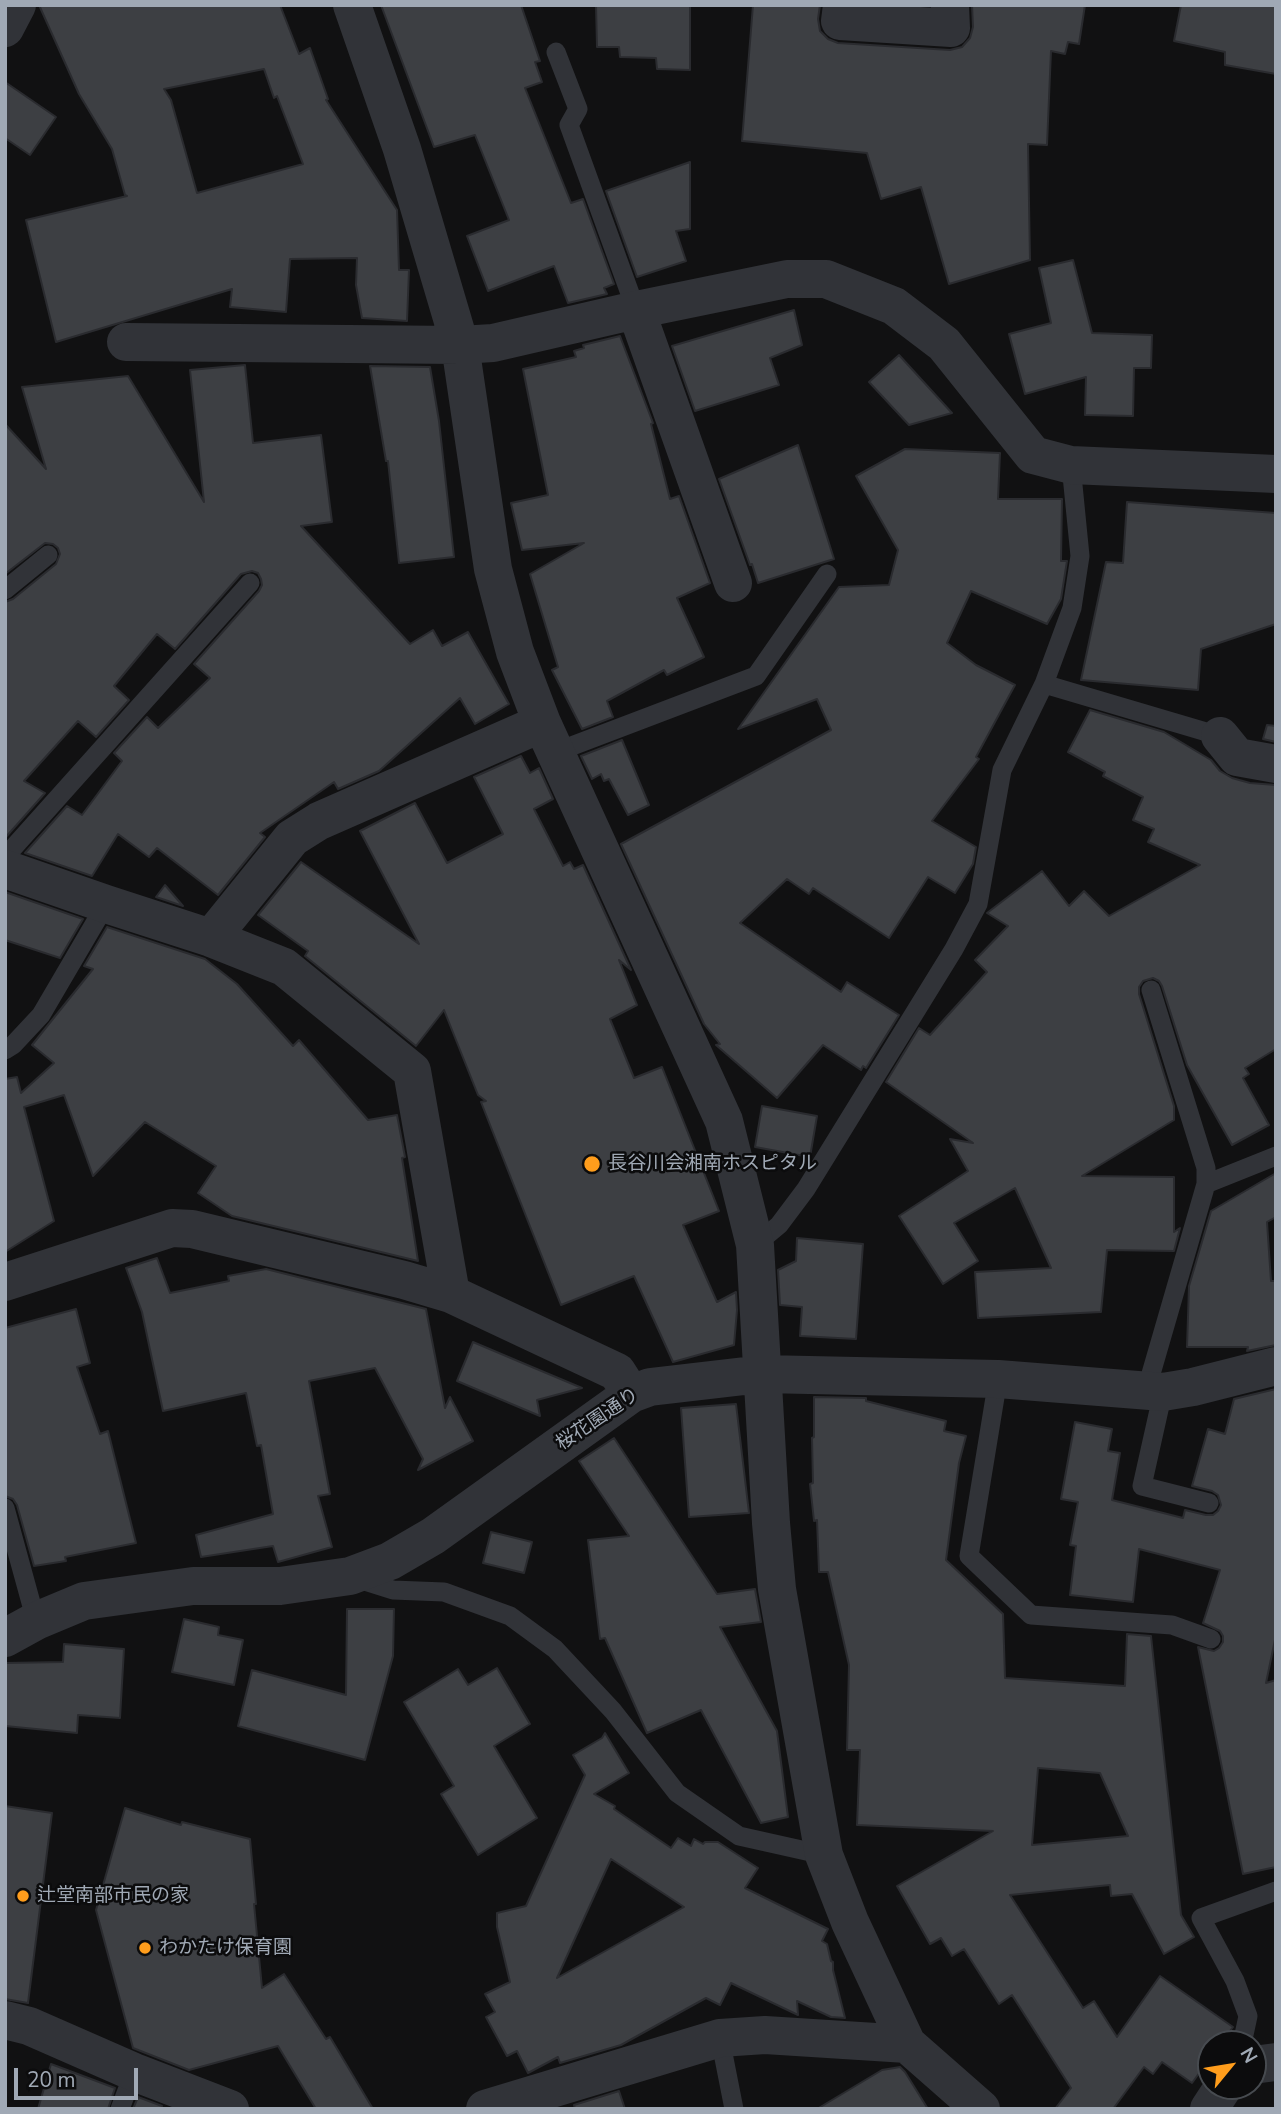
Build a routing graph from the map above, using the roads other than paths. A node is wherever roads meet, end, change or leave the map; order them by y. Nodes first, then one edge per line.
1 (17, 5) edge
2 (352, 5) edge
3 (842, 5) edge
4 (950, 5) edge
5 (5, 28) edge
6 (556, 52) dead end
7 (636, 310) junction
8 (126, 342) dead end
9 (460, 345) junction
10 (1071, 465) junction
11 (1276, 474) edge
12 (48, 555) dead end
13 (827, 574) dead end
14 (250, 583) dead end
15 (733, 583) dead end
16 (5, 590) edge
17 (1044, 684) junction
18 (1220, 736) joint
19 (549, 737) junction
20 (1276, 764) edge
21 (5, 856) edge
22 (5, 869) edge
23 (106, 904) junction
24 (211, 937) junction
25 (1151, 990) dead end
26 (5, 1050) edge
27 (1276, 1156) edge
28 (1206, 1184) junction
29 (755, 1245) junction
30 (5, 1282) edge
31 (451, 1294) junction
32 (1276, 1366) edge
33 (762, 1374) junction
34 (998, 1379) junction
35 (1154, 1392) junction
36 (631, 1394) junction
37 (1209, 1503) dead end
38 (5, 1508) edge
39 (350, 1576) junction
40 (21, 1629) edge
41 (1211, 1639) dead end
42 (824, 1855) junction
43 (1276, 1891) edge
44 (5, 2020) edge
45 (1245, 2030) edge
46 (720, 2038) junction
47 (907, 2044) junction
48 (134, 2071) junction
49 (120, 2109) edge
50 (230, 2109) edge
51 (485, 2109) edge
52 (734, 2109) edge
53 (981, 2109) edge

1 - 5 street
2 - 9 street
3 - 4 street
6 - 7 lane
7 - 9 street
7 - 10 street
7 - 15 street
8 - 9 street
9 - 19 street
10 - 11 street
10 - 17 lane
12 - 16 lane
13 - 19 lane
14 - 21 lane
17 - 18 lane
17 - 29 lane
18 - 20 street
19 - 24 street
19 - 29 street
22 - 23 street
23 - 24 street
23 - 26 lane
24 - 31 street
25 - 28 lane
27 - 28 lane
28 - 35 lane
29 - 33 street
30 - 31 street
31 - 36 street
32 - 35 street, 桜花園通り
33 - 34 street, 桜花園通り
33 - 36 street, 桜花園通り
33 - 42 street
34 - 35 street, 桜花園通り
34 - 41 lane
35 - 37 lane
36 - 39 street, 桜花園通り
38 - 40 lane
39 - 40 street, 桜花園通り
39 - 42 lane
42 - 47 street
43 - 45 lane
44 - 48 street
46 - 47 street
46 - 51 street
46 - 52 lane
47 - 53 street
48 - 49 lane
48 - 50 street

